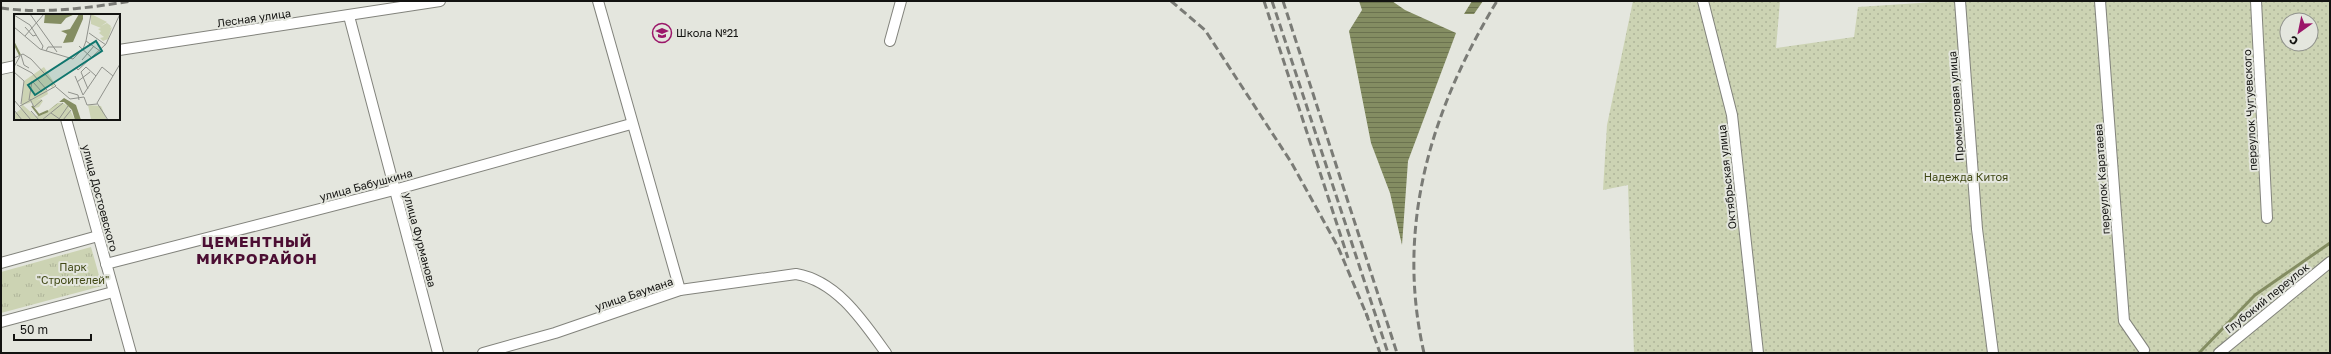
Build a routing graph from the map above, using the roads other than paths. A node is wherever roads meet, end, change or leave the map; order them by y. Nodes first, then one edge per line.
1 (440, 1) edge
2 (598, 1) edge
3 (901, 1) edge
4 (1703, 1) edge
5 (1960, 1) edge
6 (2100, 1) edge
7 (2256, 1) edge
8 (349, 16) junction
9 (890, 41) dead end
10 (120, 50) edge
11 (14, 66) edge
12 (1, 69) edge
13 (66, 120) edge
14 (631, 124) junction
15 (394, 190) junction
16 (2267, 218) dead end
17 (98, 236) junction
18 (2330, 262) edge
19 (1, 263) edge
20 (106, 264) junction
21 (680, 290) junction
22 (113, 292) junction
23 (1, 322) edge
24 (2144, 350) dead end
25 (131, 353) edge
26 (438, 353) edge
27 (483, 353) edge
28 (886, 353) edge
29 (1758, 353) edge
30 (1993, 353) edge
31 (2219, 353) edge

1 - 8 street, Лесная улица
2 - 14 street
3 - 9 street
4 - 29 street, Октябрьская улица
5 - 30 street, Промысловая улица
6 - 24 street, переулок Каратаева
7 - 16 street, переулок Чугуевского
8 - 10 street, Лесная улица
8 - 15 street, улица Фурманова
11 - 12 street
13 - 17 street, улица Достоевского
14 - 15 street, улица Бабушкина
14 - 21 street
15 - 20 street, улица Бабушкина
15 - 26 street, улица Фурманова
17 - 19 street
17 - 20 street, улица Достоевского
18 - 31 street, Глубокий переулок
20 - 22 street, улица Достоевского
21 - 27 street, улица Баумана
21 - 28 street, улица Баумана
22 - 23 street
22 - 25 street, улица Достоевского

